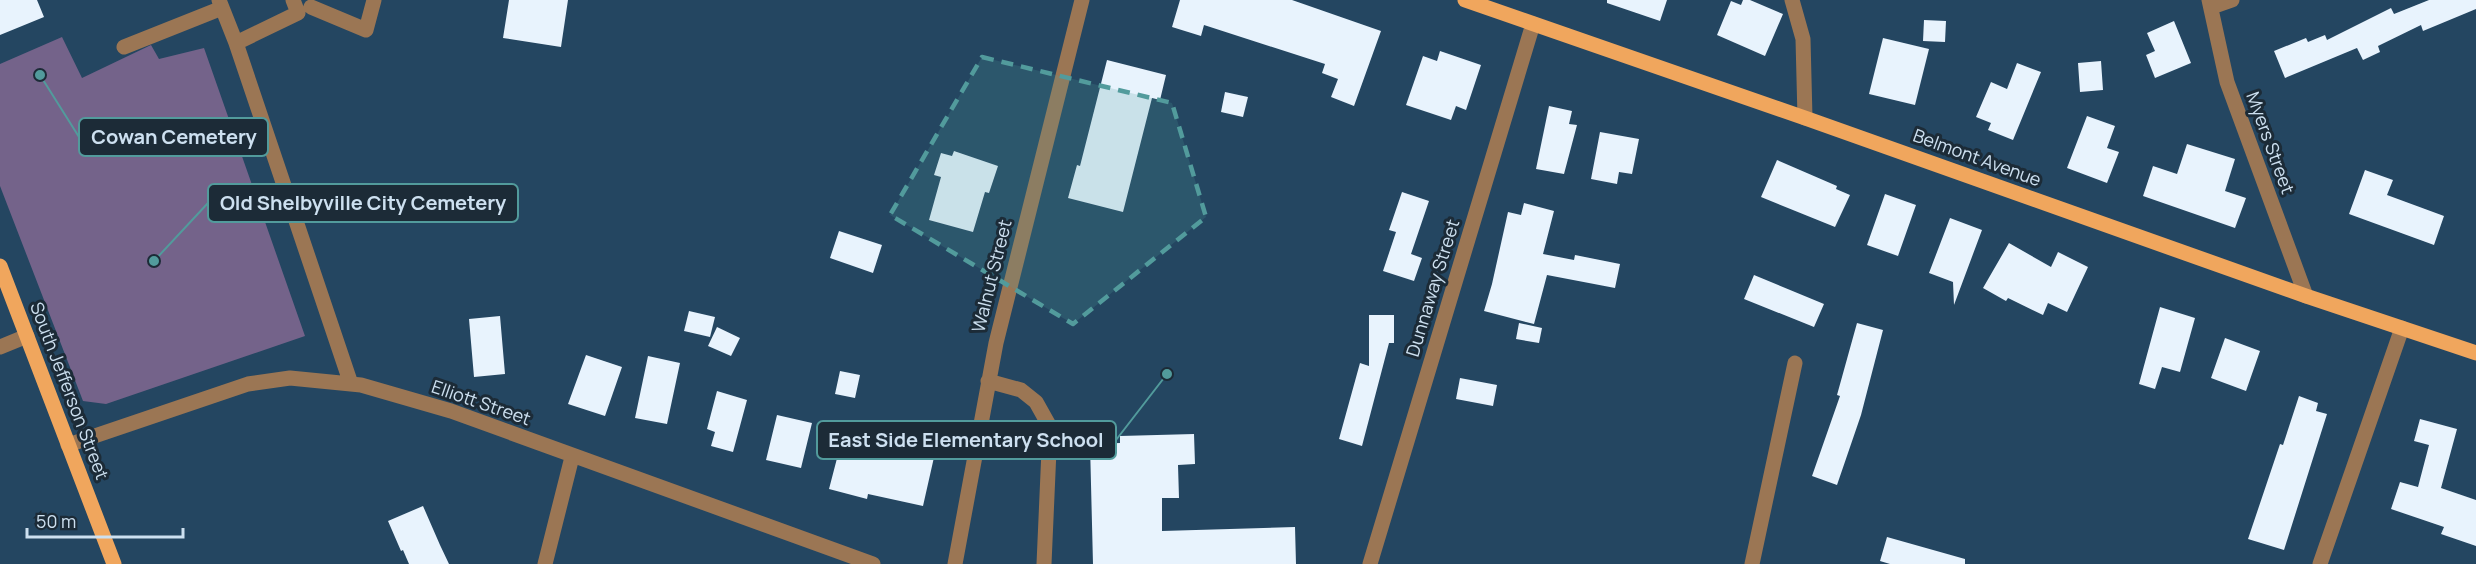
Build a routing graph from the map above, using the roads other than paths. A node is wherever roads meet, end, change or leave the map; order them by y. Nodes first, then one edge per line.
1 (326, 0) edge
2 (374, 0) edge
3 (1082, 0) edge
4 (1465, 0) edge
5 (1792, 0) edge
6 (2232, 0) edge
7 (221, 4) edge
8 (2210, 4) edge
9 (300, 7) edge
10 (1533, 24) junction
11 (236, 43) junction
12 (124, 47) dead end
13 (1805, 118) junction
14 (0, 266) edge
15 (2306, 296) junction
16 (2402, 328) junction
17 (27, 336) junction
18 (0, 347) edge
19 (2476, 353) edge
20 (1795, 363) dead end
21 (988, 381) junction
22 (351, 384) junction
23 (68, 445) junction
24 (572, 457) junction
25 (114, 564) edge
26 (544, 564) edge
27 (873, 564) edge
28 (955, 564) edge
29 (1044, 564) edge
30 (1370, 564) edge
31 (1752, 564) edge
32 (2320, 564) edge

1 - 9 street
2 - 9 street
3 - 21 street, Walnut Street
4 - 10 main road, Belmont Avenue
5 - 13 street
6 - 8 street
7 - 11 street
7 - 12 street
8 - 15 street, Myers Street
9 - 11 street
10 - 13 main road, Belmont Avenue
10 - 30 street, Dunnaway Street
11 - 22 street
13 - 15 main road, Belmont Avenue
14 - 17 main road, South Jefferson Street
15 - 16 main road, Belmont Avenue
16 - 19 main road, Belmont Avenue
16 - 32 street
17 - 18 street
17 - 23 main road, South Jefferson Street
20 - 31 street
21 - 28 street, Walnut Street
21 - 29 street
22 - 23 street, Elliott Street
22 - 24 street, Elliott Street
23 - 25 main road, South Jefferson Street
24 - 26 street
24 - 27 street, Elliott Street

